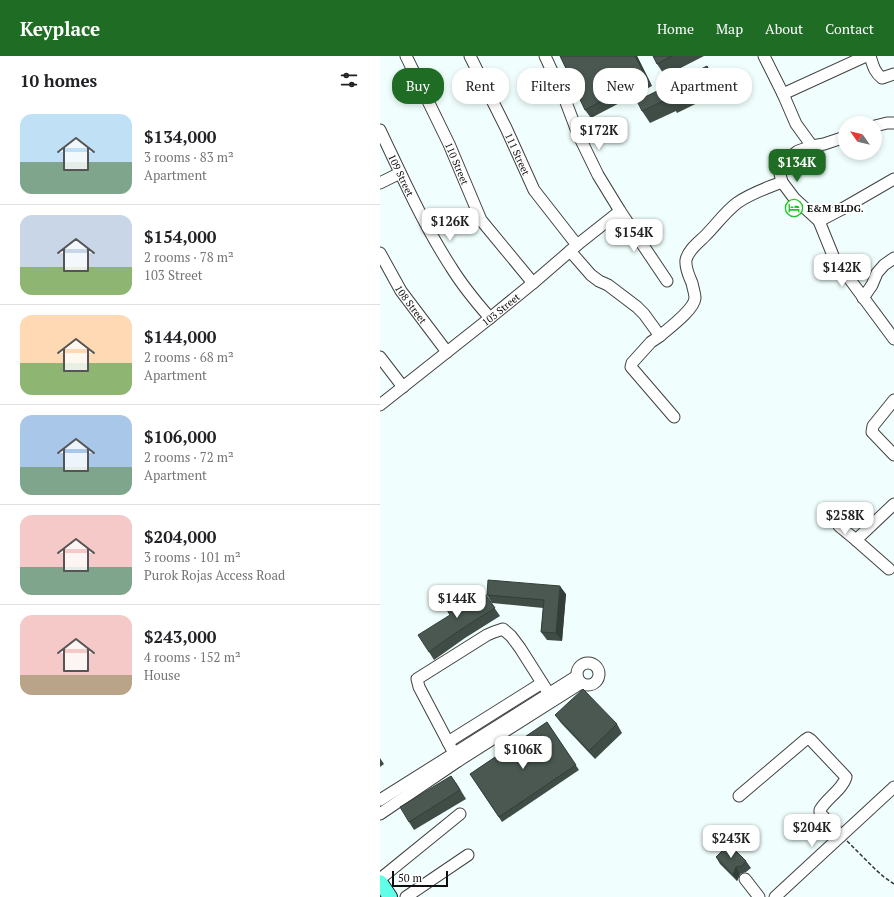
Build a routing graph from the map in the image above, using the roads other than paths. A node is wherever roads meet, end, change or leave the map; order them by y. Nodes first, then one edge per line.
1 (406, 56) edge
2 (470, 56) edge
3 (544, 56) edge
4 (764, 56) edge
5 (870, 56) edge
6 (860, 57) edge
7 (894, 74) edge
8 (783, 94) junction
9 (894, 123) edge
10 (882, 124) edge
11 (380, 130) edge
12 (838, 139) edge
13 (812, 146) junction
14 (400, 173) junction
15 (894, 179) edge
16 (782, 182) junction
17 (380, 183) edge
18 (620, 211) junction
19 (819, 221) junction
20 (573, 248) junction
21 (380, 253) edge
22 (894, 258) edge
23 (667, 281) dead end
24 (533, 283) junction
25 (863, 298) junction
26 (490, 318) junction
27 (660, 336) junction
28 (894, 339) edge
29 (447, 352) junction
30 (380, 357) edge
31 (403, 386) junction
32 (894, 400) edge
33 (380, 405) edge
34 (674, 417) dead end
35 (894, 455) edge
36 (894, 504) edge
37 (839, 526) dead end
38 (856, 540) junction
39 (889, 569) dead end
40 (579, 679) dead end
41 (542, 683) junction
42 (551, 697) junction
43 (448, 742) junction
44 (456, 757) junction
45 (430, 774) junction
46 (894, 787) edge
47 (739, 796) dead end
48 (380, 800) edge
49 (380, 814) edge
50 (460, 814) dead end
51 (841, 836) junction
52 (468, 855) dead end
53 (380, 879) edge
54 (745, 879) dead end
55 (380, 882) edge
56 (390, 897) edge
57 (406, 897) edge
58 (759, 897) edge
59 (775, 897) edge

1 - 24 street, 110 Street
2 - 20 street, 111 Street
3 - 18 street
4 - 8 street
5 - 7 street
6 - 8 street
8 - 13 street
9 - 10 street
11 - 14 street, 109 Street
12 - 13 street
13 - 16 street
14 - 17 street
14 - 26 street, 109 Street
15 - 19 street
16 - 19 street
16 - 27 street
18 - 20 street, 103 Street
18 - 23 street
19 - 25 street
20 - 24 street, 103 Street
20 - 27 street, 111 Street
21 - 29 street, 108 Street
22 - 25 street
24 - 26 street, 103 Street
25 - 28 street
26 - 29 street, 103 Street
27 - 34 street
29 - 31 street, 103 Street
30 - 31 street
31 - 33 street, 103 Street
32 - 35 street
36 - 38 street
37 - 38 street
38 - 39 street
40 - 42 street
41 - 42 street
41 - 43 street
41 - 43 street
42 - 44 street
43 - 44 street
44 - 45 street
45 - 48 street
45 - 49 street
46 - 51 street
47 - 51 street
50 - 53 street
51 - 59 street
52 - 57 street
54 - 58 street
55 - 56 main road

